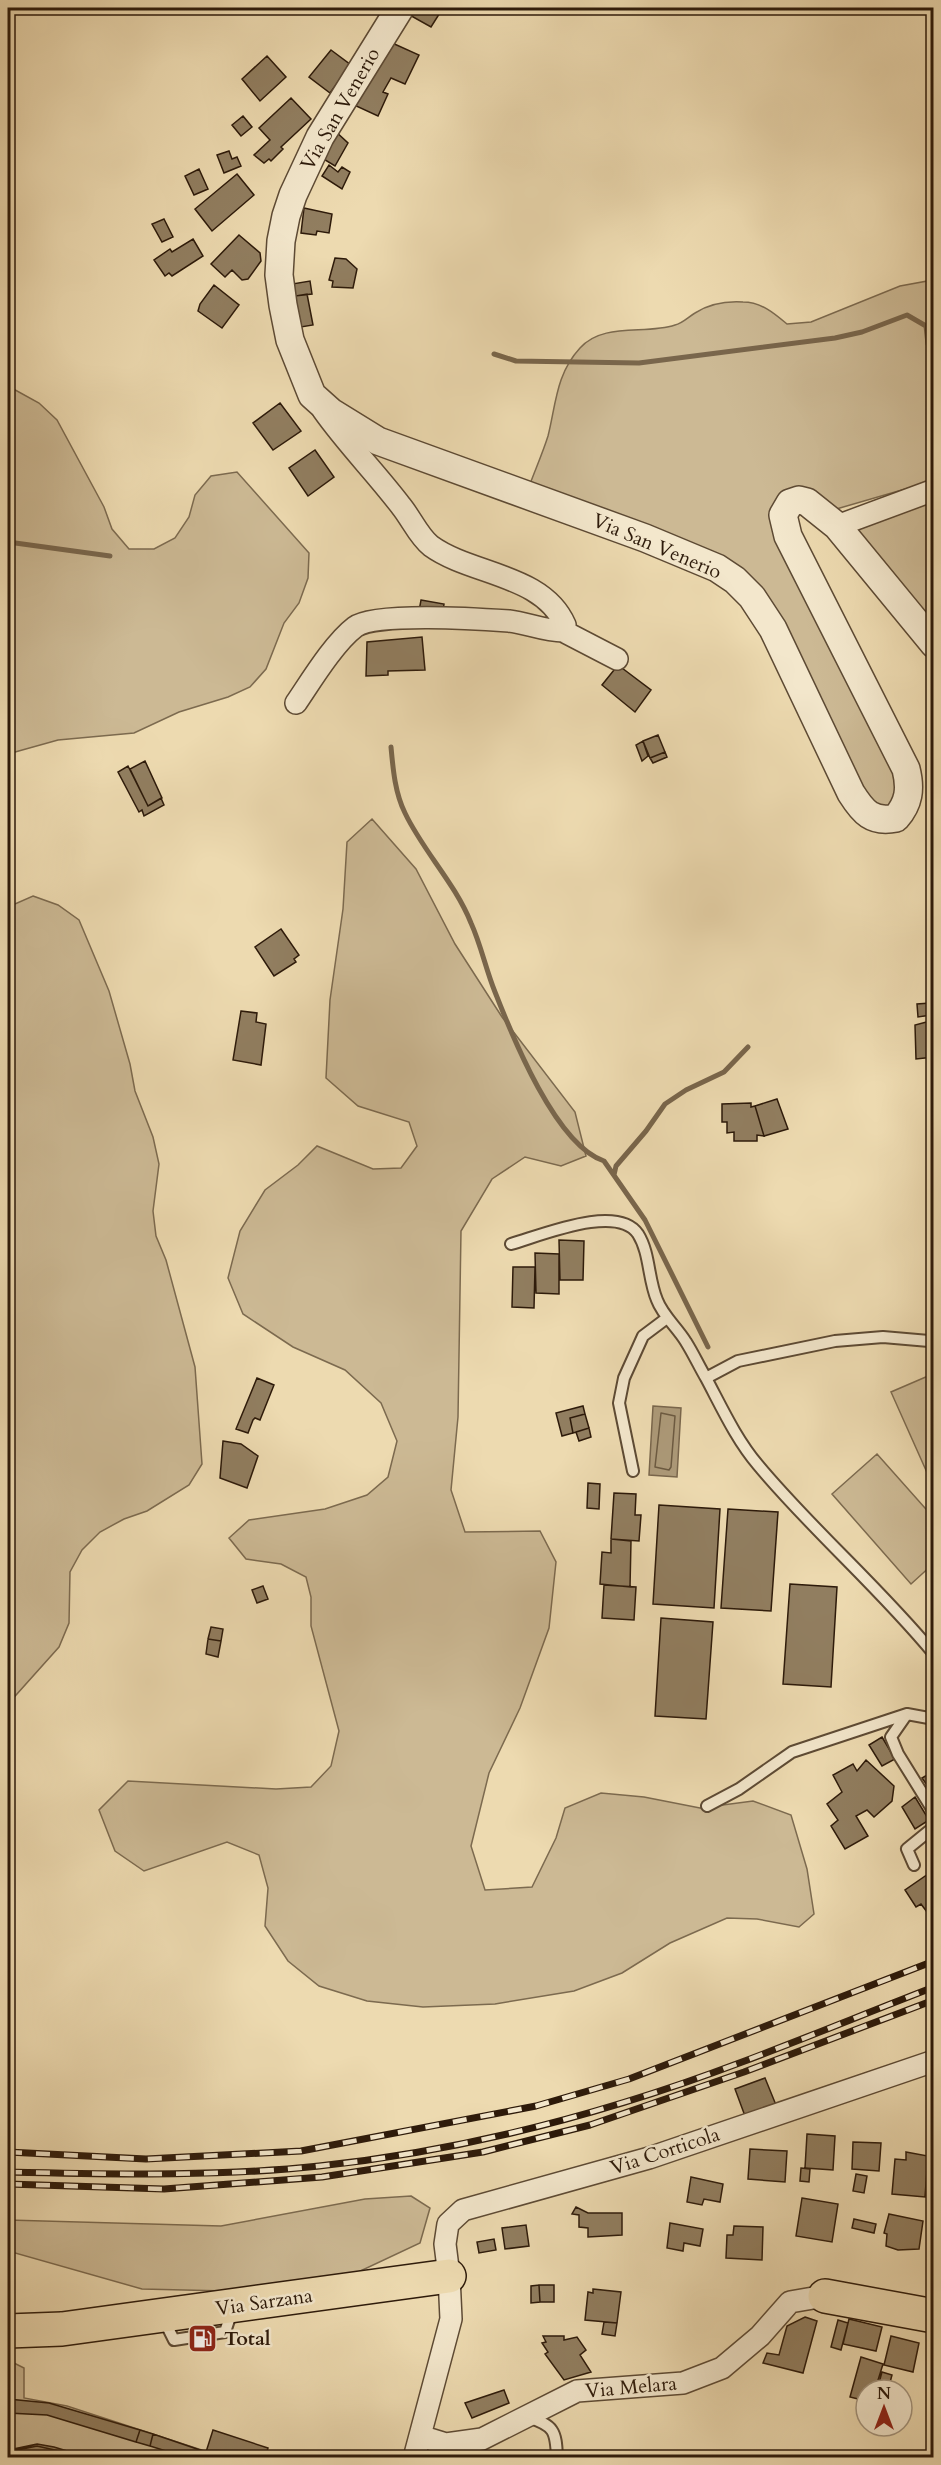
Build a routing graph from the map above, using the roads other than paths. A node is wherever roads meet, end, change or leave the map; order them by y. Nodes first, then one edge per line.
1 (400, 8) edge
2 (312, 395) junction
3 (933, 490) edge
4 (837, 526) junction
5 (563, 631) junction
6 (933, 644) edge
7 (617, 659) dead end
8 (296, 703) dead end
9 (511, 1244) dead end
10 (667, 1318) junction
11 (933, 1346) edge
12 (706, 1378) junction
13 (633, 1471) dead end
14 (933, 1654) edge
15 (907, 1714) junction
16 (933, 1719) edge
17 (707, 1806) dead end
18 (933, 1812) edge
19 (933, 1827) edge
20 (914, 1865) dead end
21 (933, 2061) edge
22 (449, 2276) junction
23 (825, 2296) joint
24 (933, 2316) edge
25 (8, 2331) edge
26 (528, 2417) junction
27 (420, 2436) junction
28 (414, 2457) edge
29 (557, 2457) edge

1 - 2 street, Via San Venerio
2 - 4 street, Via San Venerio
2 - 5 street
3 - 4 street
4 - 6 street, Via San Venerio
5 - 7 street
5 - 8 street
9 - 10 lane
10 - 12 lane
10 - 13 lane
11 - 12 lane
12 - 14 lane
15 - 16 lane
15 - 17 lane
15 - 18 lane
19 - 20 lane
21 - 22 street, Via Corticola
22 - 25 main road, Via Sarzana
22 - 27 street, Via Corticola
23 - 24 main road
23 - 26 street, Via Melara
26 - 27 street, Via Melara
26 - 29 lane
27 - 28 street, Via Corticola

